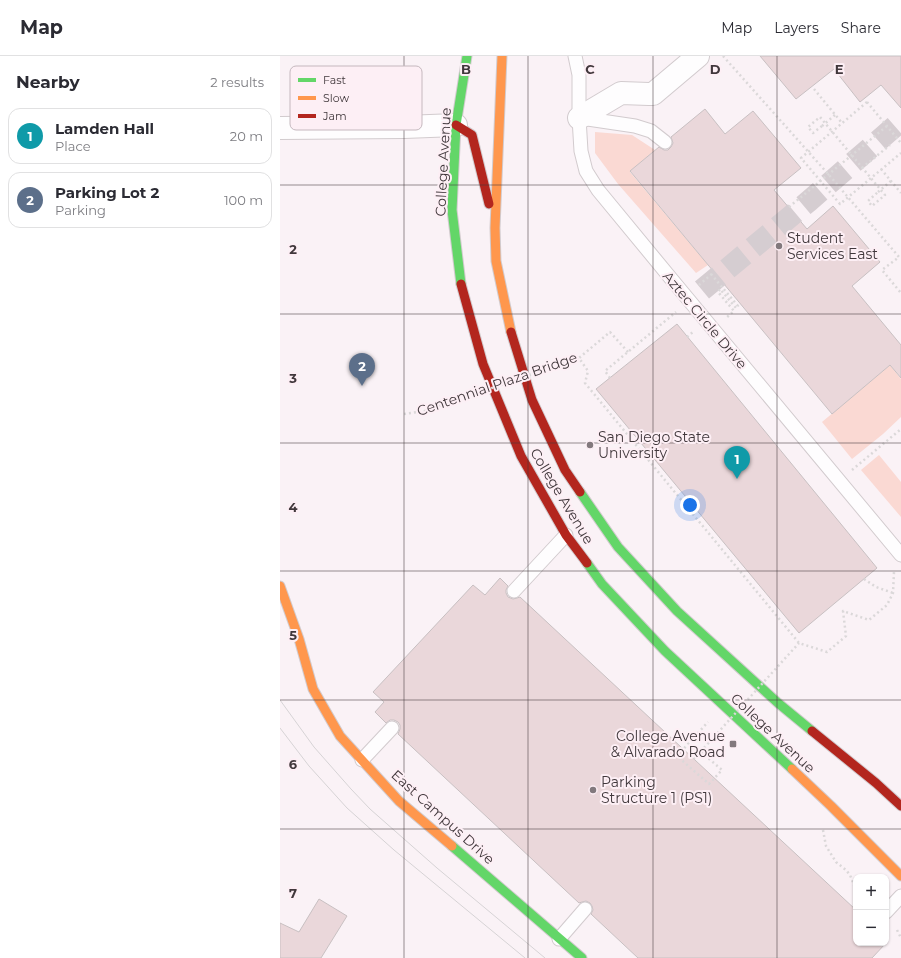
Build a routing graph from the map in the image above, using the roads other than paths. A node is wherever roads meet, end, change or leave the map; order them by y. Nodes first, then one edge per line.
1 (467, 56) edge
2 (502, 56) edge
3 (575, 56) edge
4 (698, 56) edge
5 (579, 118) junction
6 (456, 125) junction
7 (422, 126) edge
8 (280, 128) edge
9 (290, 128) edge
10 (665, 142) dead end
11 (495, 228) junction
12 (566, 535) junction
13 (901, 555) edge
14 (280, 586) edge
15 (514, 591) dead end
16 (392, 728) dead end
17 (362, 760) junction
18 (901, 806) edge
19 (901, 876) edge
20 (901, 896) edge
21 (585, 909) dead end
22 (888, 910) edge
23 (559, 939) junction
24 (582, 958) edge

1 - 6 main road, College Avenue
2 - 11 main road, College Avenue
3 - 5 lane, Aztec Circle Drive
4 - 5 street
5 - 10 lane
5 - 13 lane, Aztec Circle Drive
6 - 7 street
6 - 11 main road
6 - 12 main road, College Avenue
8 - 9 street
11 - 18 main road, College Avenue
12 - 15 lane
12 - 19 main road, College Avenue
14 - 17 main road, East Campus Drive
16 - 17 lane
17 - 23 main road, East Campus Drive
20 - 22 lane
21 - 23 lane
23 - 24 main road, East Campus Drive

